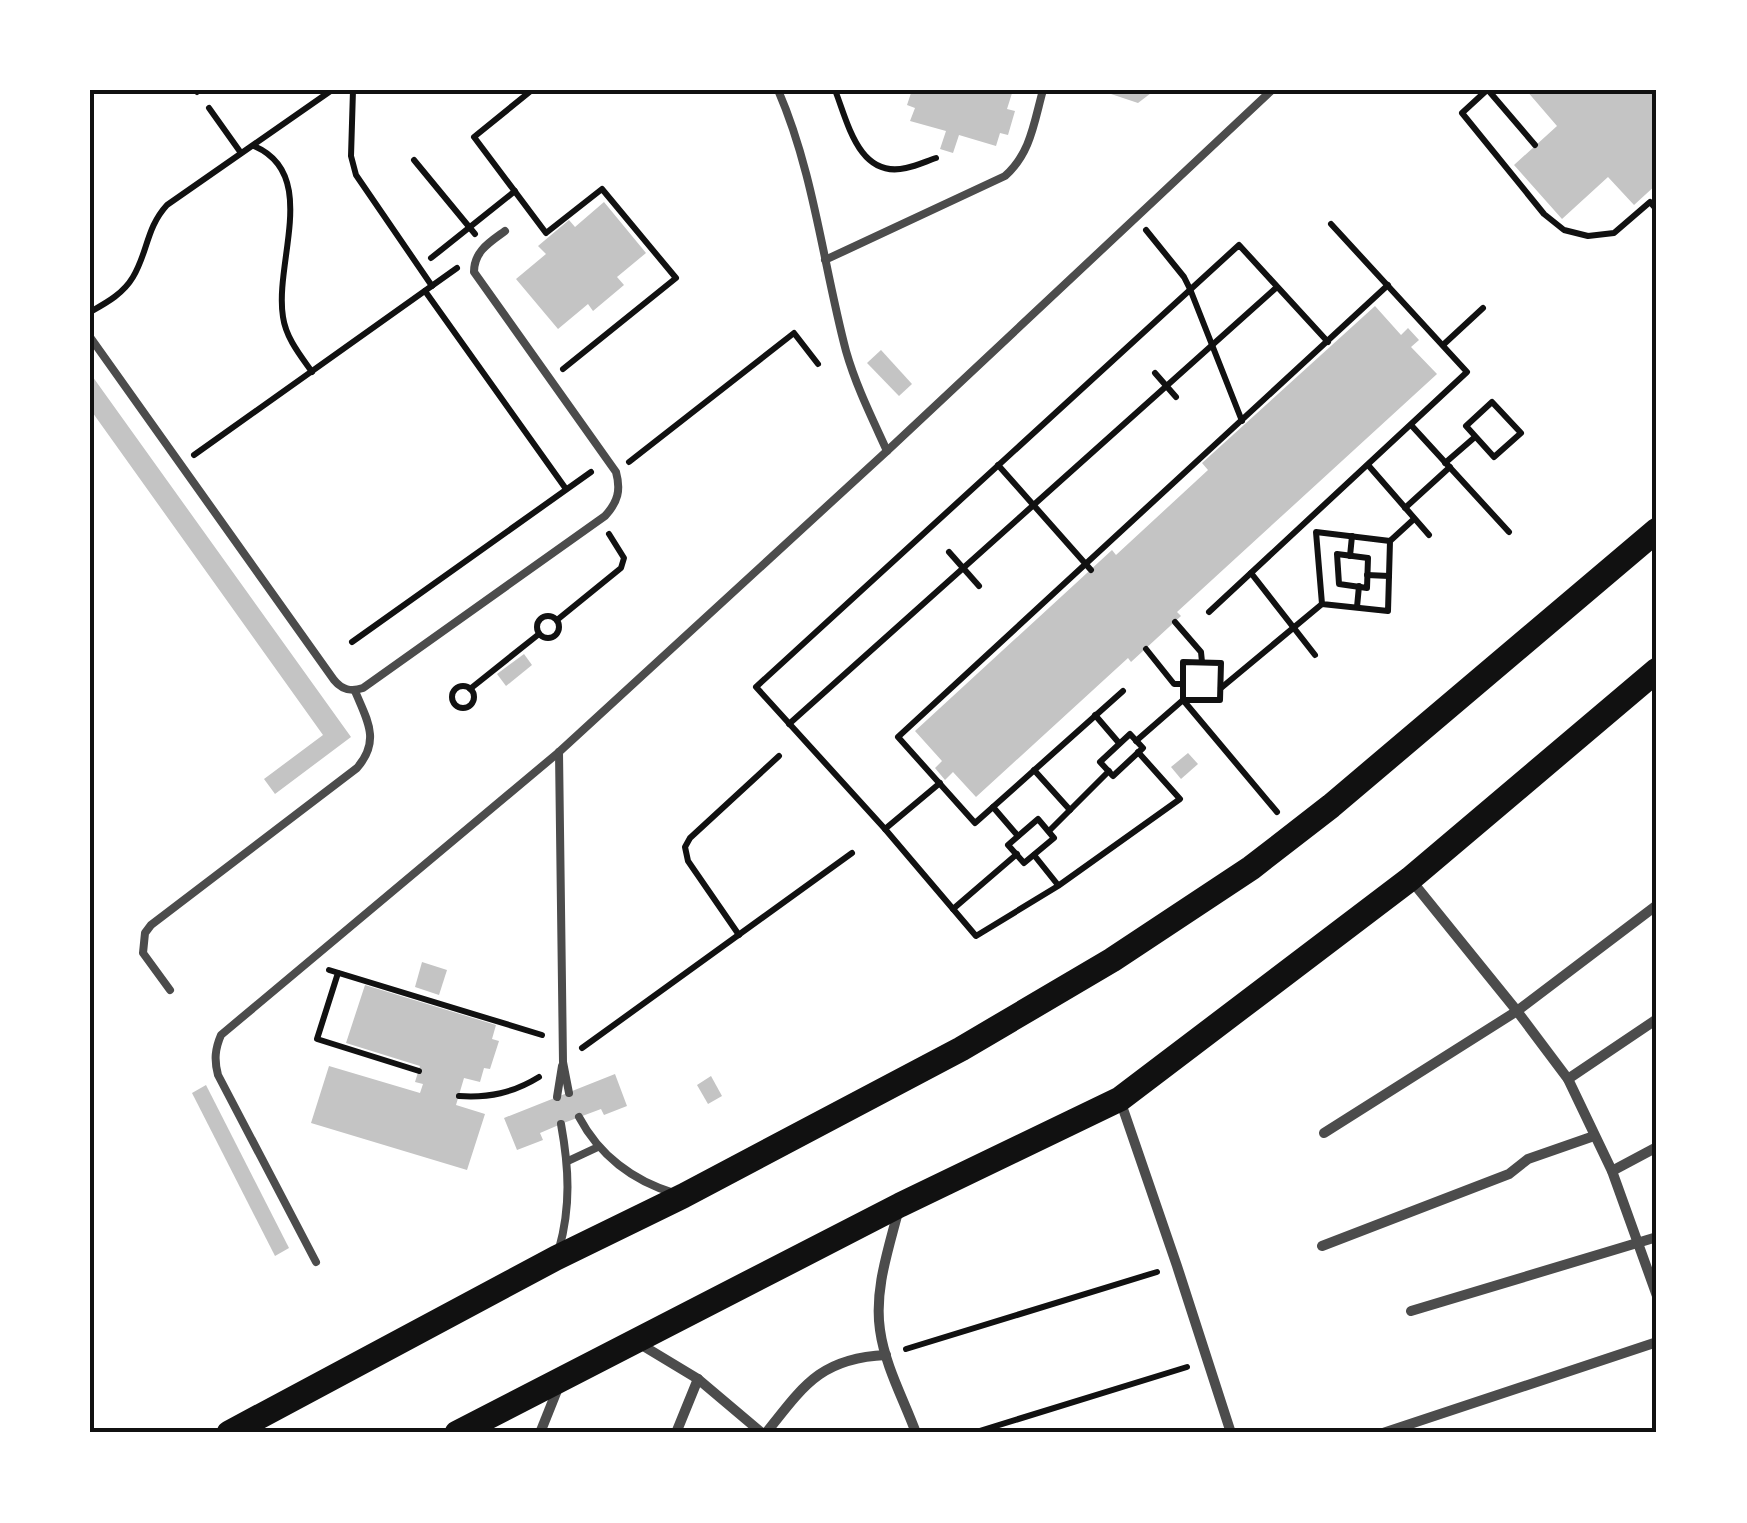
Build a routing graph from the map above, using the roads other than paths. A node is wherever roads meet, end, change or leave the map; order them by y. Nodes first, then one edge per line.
1 (778, 90) edge
2 (1043, 90) edge
3 (1272, 90) edge
4 (505, 230) dead end
5 (825, 260) junction
6 (90, 336) edge
7 (887, 451) junction
8 (1657, 530) edge
9 (1657, 670) edge
10 (355, 691) junction
11 (559, 752) junction
12 (1410, 879) junction
13 (1657, 905) edge
14 (170, 990) dead end
15 (1517, 1010) junction
16 (1657, 1019) edge
17 (563, 1062) junction
18 (1568, 1079) junction
19 (569, 1092) dead end
20 (557, 1098) dead end
21 (1120, 1099) junction
22 (579, 1118) dead end
23 (561, 1124) dead end
24 (1324, 1132) dead end
25 (1594, 1136) junction
26 (598, 1147) junction
27 (1657, 1147) edge
28 (568, 1160) junction
29 (1612, 1171) junction
30 (683, 1196) junction
31 (900, 1205) junction
32 (1657, 1237) edge
33 (1638, 1243) junction
34 (1322, 1246) dead end
35 (556, 1258) junction
36 (316, 1262) dead end
37 (1657, 1296) edge
38 (1411, 1311) dead end
39 (635, 1341) junction
40 (1657, 1342) edge
41 (886, 1356) junction
42 (562, 1378) junction
43 (698, 1379) junction
44 (254, 1426) edge
45 (229, 1433) edge
46 (458, 1433) edge
47 (540, 1433) edge
48 (676, 1433) edge
49 (764, 1433) edge
50 (916, 1433) edge
51 (1231, 1433) edge
52 (1383, 1433) edge

1 - 5 lane
2 - 5 lane
3 - 7 lane
4 - 10 lane
5 - 7 lane
6 - 10 lane
7 - 11 lane
8 - 30 main road
9 - 12 main road
10 - 14 lane
11 - 17 lane
11 - 36 lane
12 - 15 street
12 - 21 main road
13 - 15 street
15 - 18 street
15 - 24 street
16 - 18 street
17 - 19 lane
17 - 20 lane
18 - 25 street
21 - 31 main road
21 - 51 street
22 - 26 lane
23 - 28 lane
25 - 29 street
25 - 34 street
26 - 28 lane
26 - 30 lane
27 - 29 street
28 - 35 lane
29 - 33 street
30 - 35 main road
31 - 39 main road
31 - 41 street
32 - 33 street
33 - 37 street
33 - 38 street
35 - 44 main road
39 - 42 main road
39 - 43 street
40 - 52 street
41 - 49 street
41 - 50 street
42 - 46 main road
42 - 47 street
43 - 48 street
43 - 49 street
44 - 45 main road

